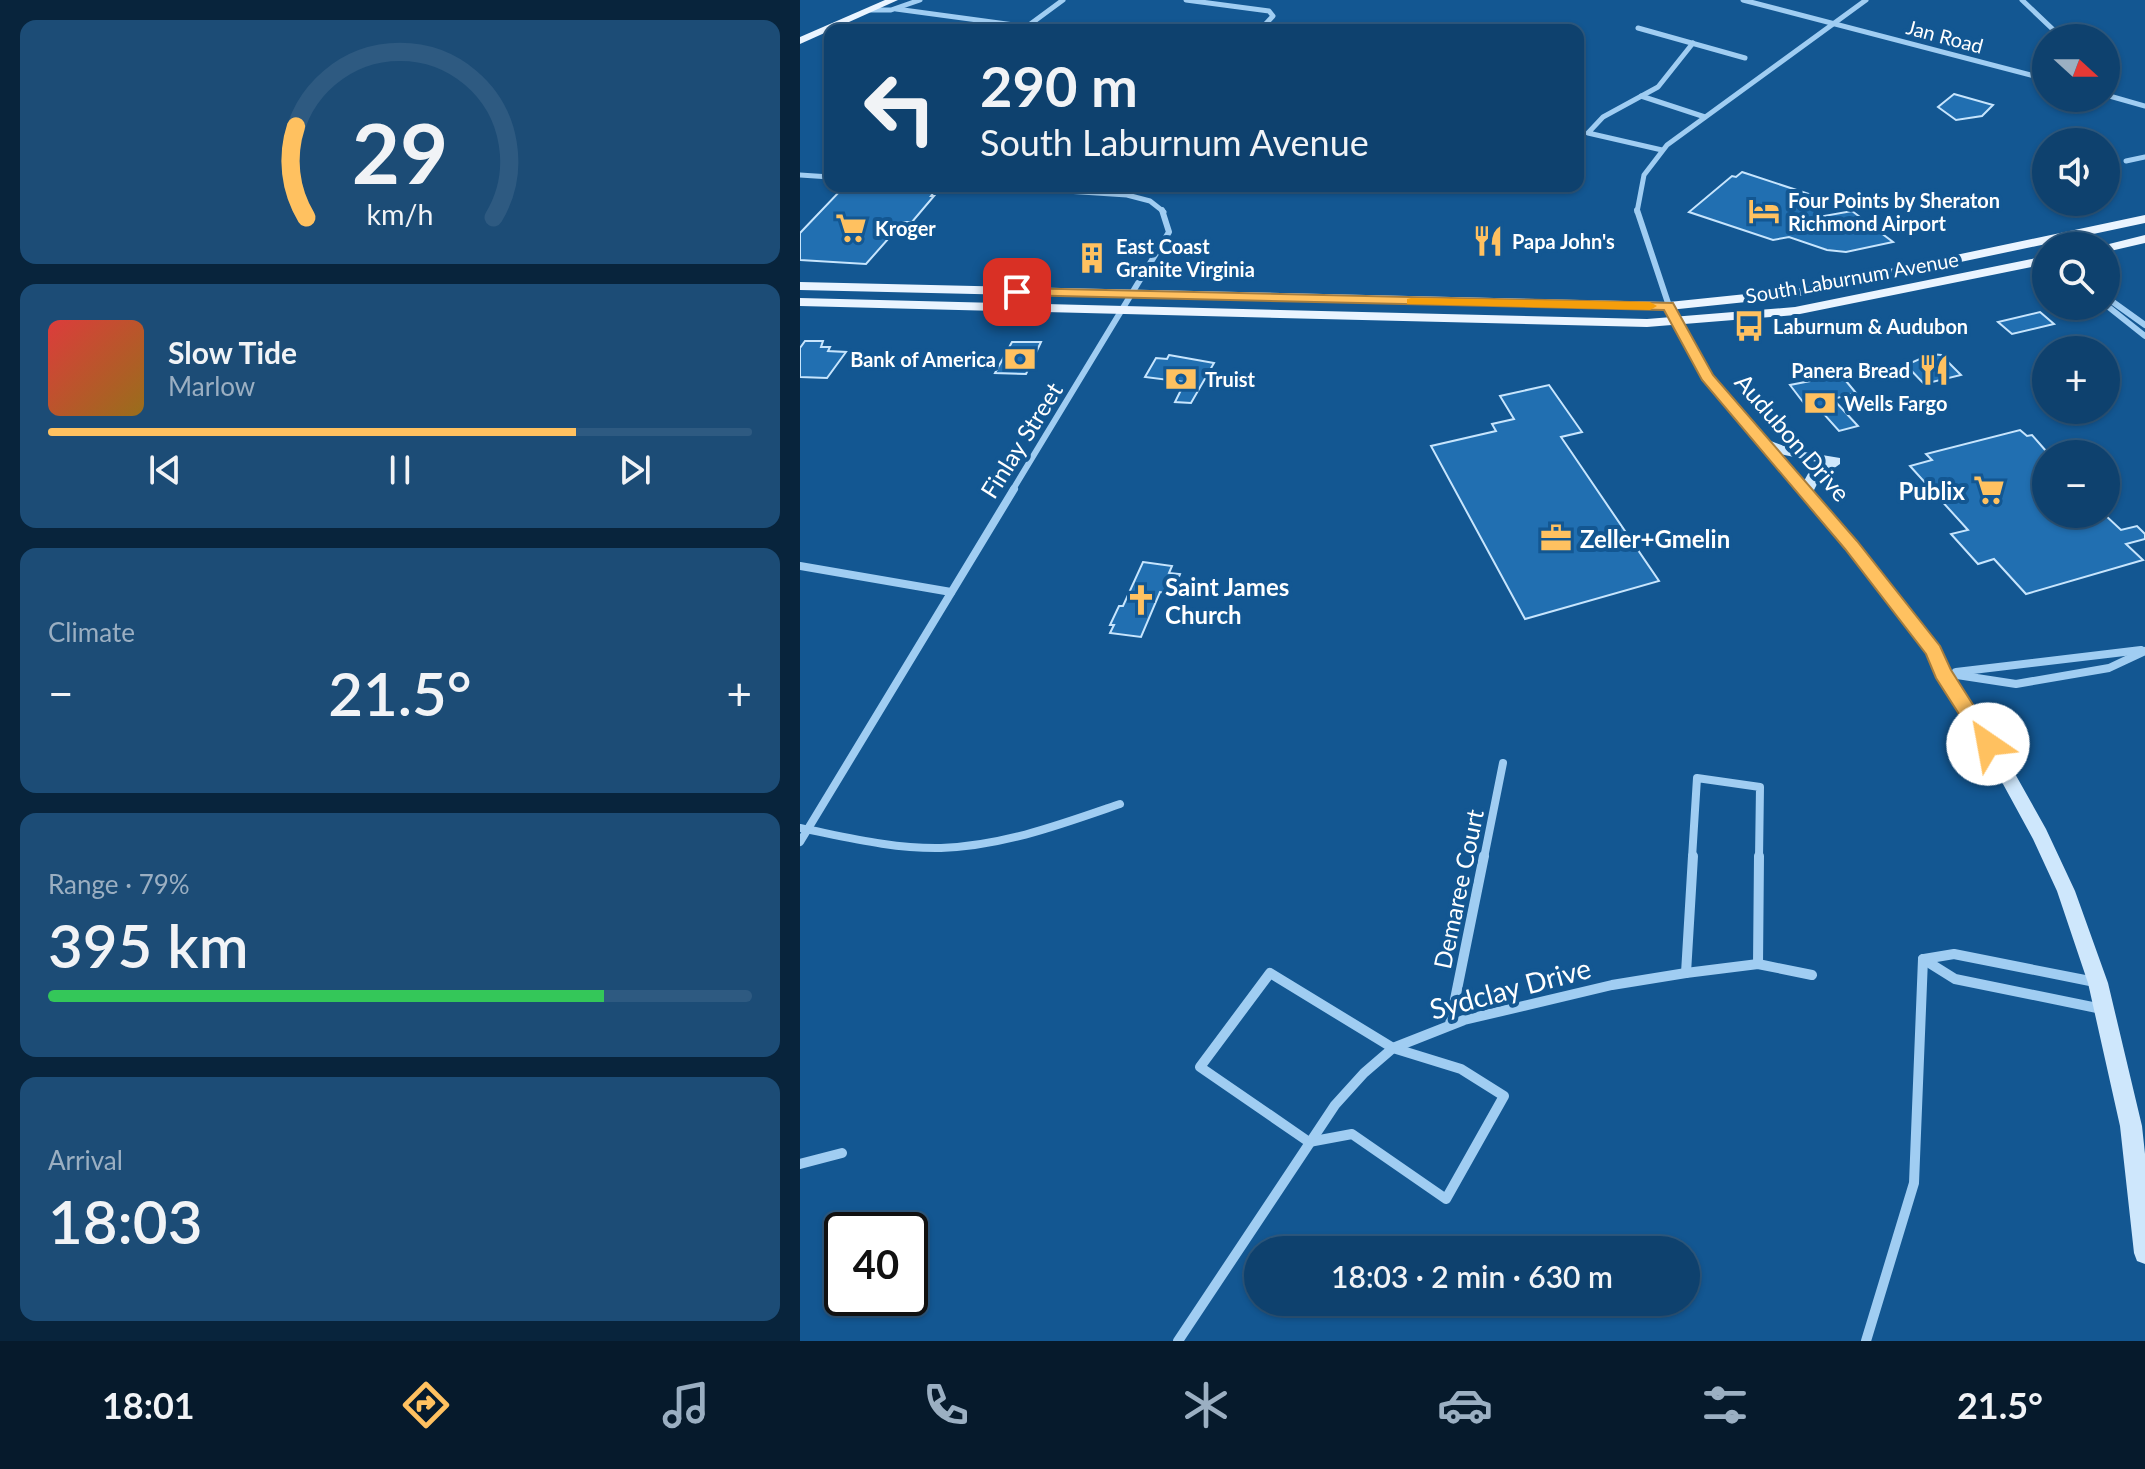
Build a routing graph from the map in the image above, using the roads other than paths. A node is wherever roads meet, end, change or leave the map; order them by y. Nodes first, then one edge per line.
1 (920, 0) edge
2 (1063, 0) edge
3 (1186, 0) edge
4 (1743, 0) edge
5 (1866, 0) edge
6 (2022, 0) edge
7 (894, 5) edge
8 (840, 24) edge
9 (1001, 24) edge
10 (1030, 24) edge
11 (1266, 24) edge
12 (1834, 24) junction
13 (2047, 24) edge
14 (1638, 28) dead end
15 (824, 31) edge
16 (802, 41) edge
17 (1693, 43) junction
18 (1745, 58) dead end
19 (2032, 75) edge
20 (1640, 96) junction
21 (2120, 99) edge
22 (2145, 106) edge
23 (1705, 117) junction
24 (1662, 150) junction
25 (2145, 157) edge
26 (2126, 161) dead end
27 (800, 175) edge
28 (824, 177) edge
29 (1080, 192) edge
30 (2145, 219) edge
31 (2145, 239) edge
32 (2120, 245) edge
33 (2032, 263) edge
34 (2001, 269) junction
35 (2032, 272) edge
36 (800, 286) edge
37 (1133, 295) junction
38 (800, 302) edge
39 (1669, 306) junction
40 (2120, 307) edge
41 (1123, 312) junction
42 (2120, 316) edge
43 (1678, 322) junction
44 (2145, 325) edge
45 (2145, 336) edge
46 (1764, 443) junction
47 (1806, 492) junction
48 (800, 566) edge
49 (951, 592) junction
50 (2145, 650) edge
51 (1943, 673) junction
52 (1503, 763) dead end
53 (1120, 804) dead end
54 (804, 829) edge
55 (800, 842) edge
56 (1923, 959) junction
57 (1758, 964) junction
58 (1686, 973) junction
59 (1812, 975) dead end
60 (2098, 983) junction
61 (2103, 1009) junction
62 (1450, 1024) junction
63 (1393, 1048) junction
64 (1309, 1142) junction
65 (842, 1153) dead end
66 (800, 1164) edge
67 (2145, 1253) edge
68 (1178, 1341) edge
69 (1866, 1341) edge

1 - 7 street
2 - 10 street
3 - 11 street
4 - 12 street, Jan Road
5 - 12 street, Audubon Drive
6 - 13 street
7 - 8 main road
7 - 9 street
12 - 19 street, Jan Road
12 - 23 street, Audubon Drive
14 - 17 street
15 - 16 main road
17 - 18 street
17 - 20 street
20 - 23 street
20 - 24 street
21 - 22 street
23 - 24 street, Audubon Drive
24 - 39 street, Audubon Drive
25 - 26 street
27 - 28 street
29 - 37 street, Finlay Street
30 - 39 main road, South Laburnum Avenue
31 - 32 main road
33 - 34 main road, South Laburnum Avenue
34 - 35 main road
34 - 43 main road, South Laburnum Avenue
36 - 37 main road, South Laburnum Avenue
37 - 39 main road, South Laburnum Avenue
37 - 41 street, Finlay Street
38 - 41 main road, South Laburnum Avenue
39 - 43 street, Audubon Drive
40 - 44 street
41 - 43 main road, South Laburnum Avenue
41 - 49 street, Finlay Street
42 - 45 street
43 - 46 street, Audubon Drive
46 - 47 street, Audubon Drive
46 - 47 street
47 - 51 street, Audubon Drive
48 - 49 street
49 - 54 street, Finlay Street
50 - 51 street
50 - 51 street
51 - 60 street, Audubon Drive
52 - 62 street, Demaree Court
53 - 54 street
54 - 55 street, Finlay Street
56 - 60 street
56 - 61 street
56 - 69 street
57 - 58 street, Sydclay Drive
57 - 58 street
57 - 59 street, Sydclay Drive
58 - 62 street, Sydclay Drive
60 - 61 street, Audubon Drive
61 - 67 street, Audubon Drive
62 - 63 street, Sydclay Drive
63 - 64 street, Sydclay Drive
63 - 64 street
63 - 64 street
64 - 68 street, Sydclay Drive
65 - 66 street

